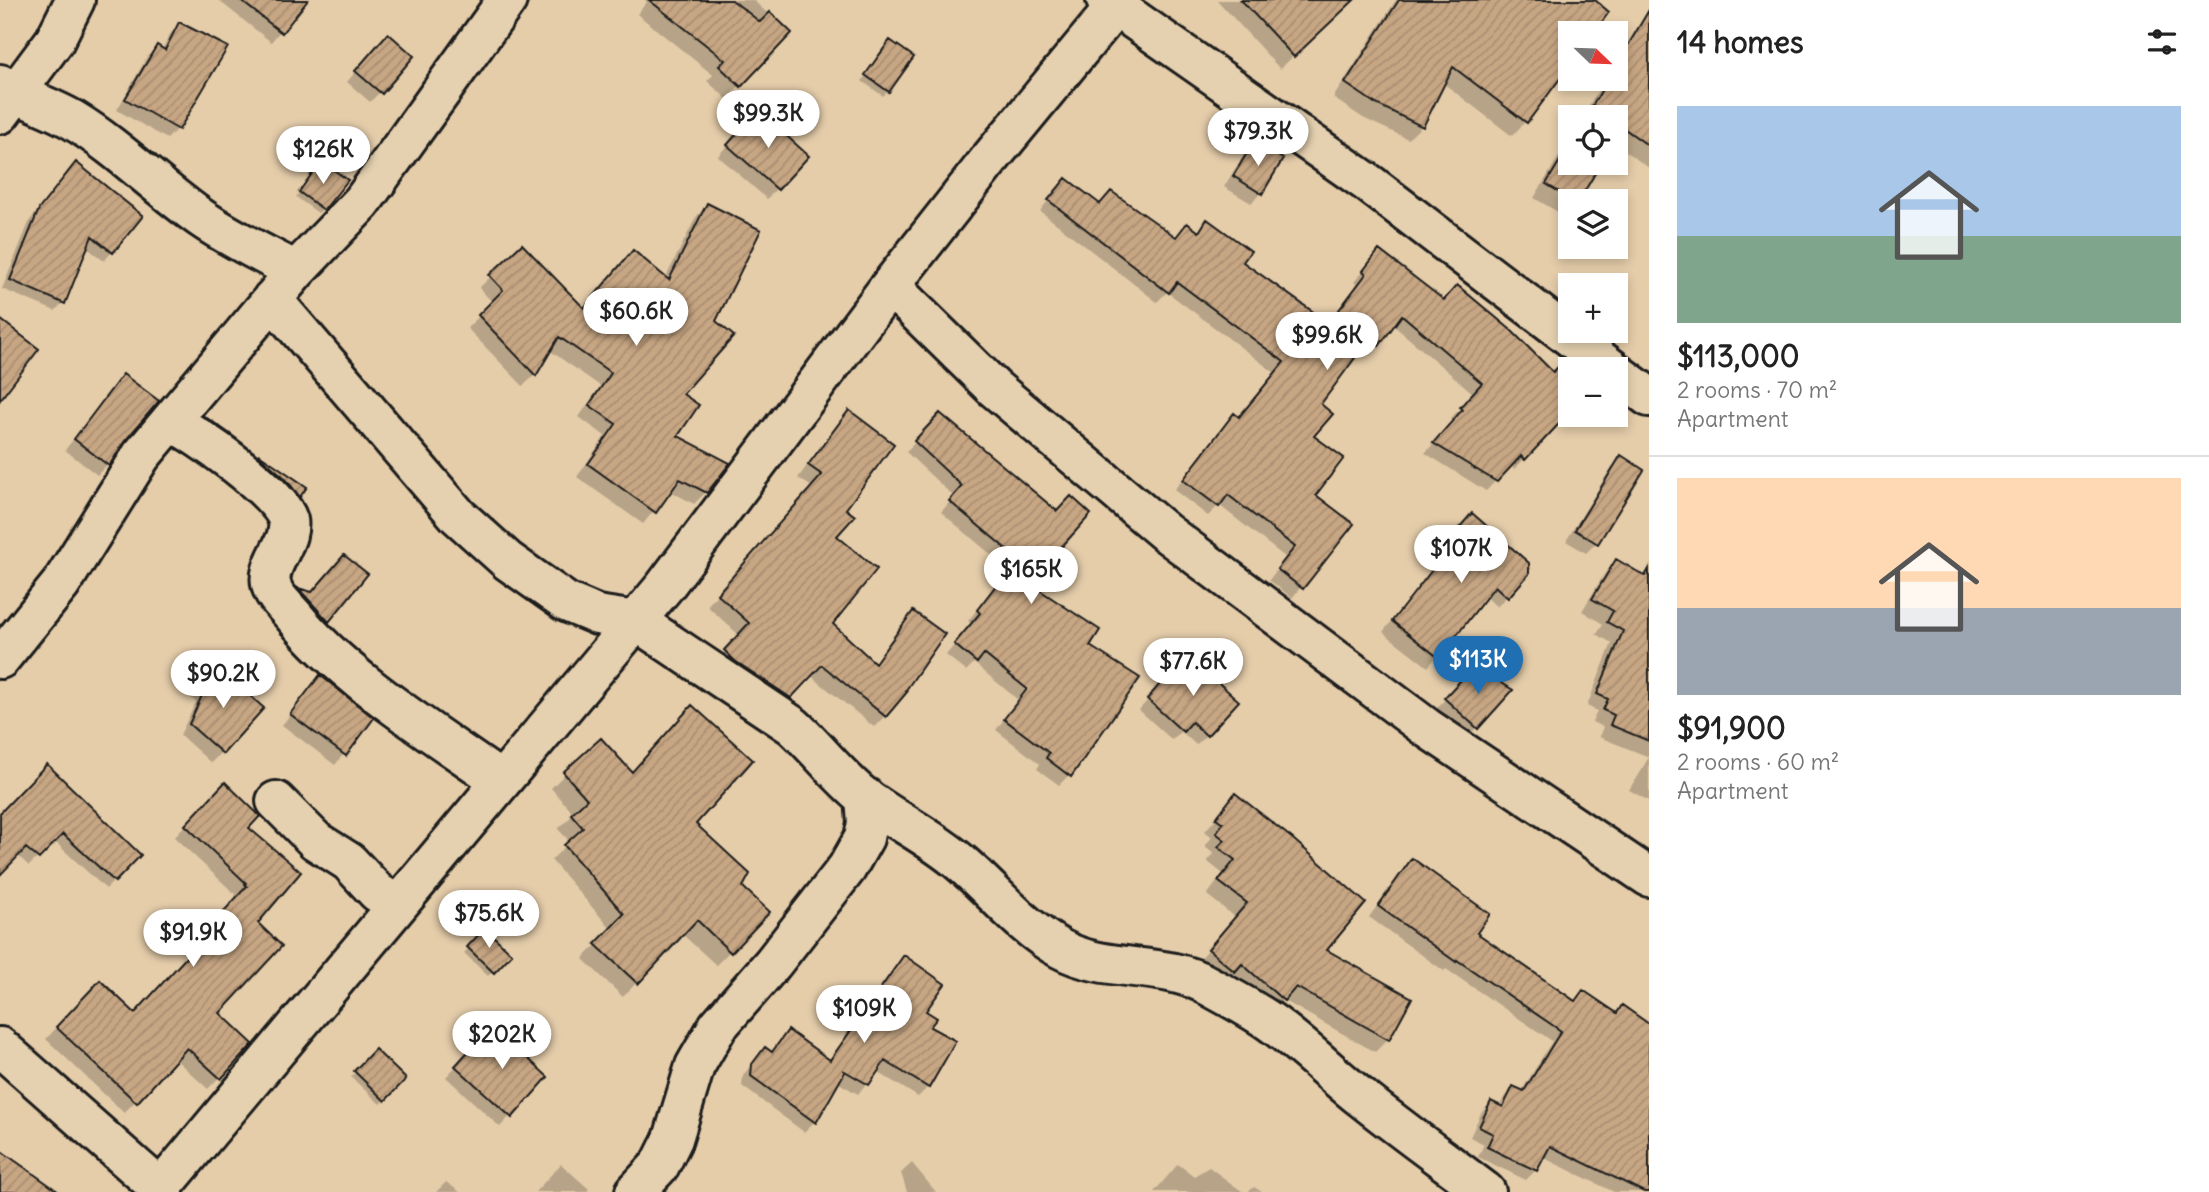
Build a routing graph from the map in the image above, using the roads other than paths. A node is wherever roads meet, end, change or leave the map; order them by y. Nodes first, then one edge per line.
1 (75, 0) edge
2 (507, 0) edge
3 (1114, 2) edge
4 (5, 98) edge
5 (284, 285) junction
6 (890, 286) junction
7 (1597, 357) edge
8 (1628, 381) edge
9 (1649, 397) edge
10 (170, 421) junction
11 (636, 621) junction
12 (0, 659) edge
13 (501, 781) junction
14 (865, 797) junction
15 (276, 801) dead end
16 (1649, 877) edge
17 (397, 905) junction
18 (0, 1048) edge
19 (161, 1191) edge
20 (635, 1192) edge
21 (1486, 1192) edge

1 - 4 street
2 - 5 street
3 - 6 street
3 - 7 street
4 - 5 street
5 - 10 street
5 - 11 street
6 - 11 street
6 - 16 street
8 - 9 street
10 - 12 street
10 - 13 street
11 - 13 street
11 - 14 street
13 - 17 street
14 - 20 street
14 - 21 street
15 - 17 street
17 - 19 street
18 - 19 street

